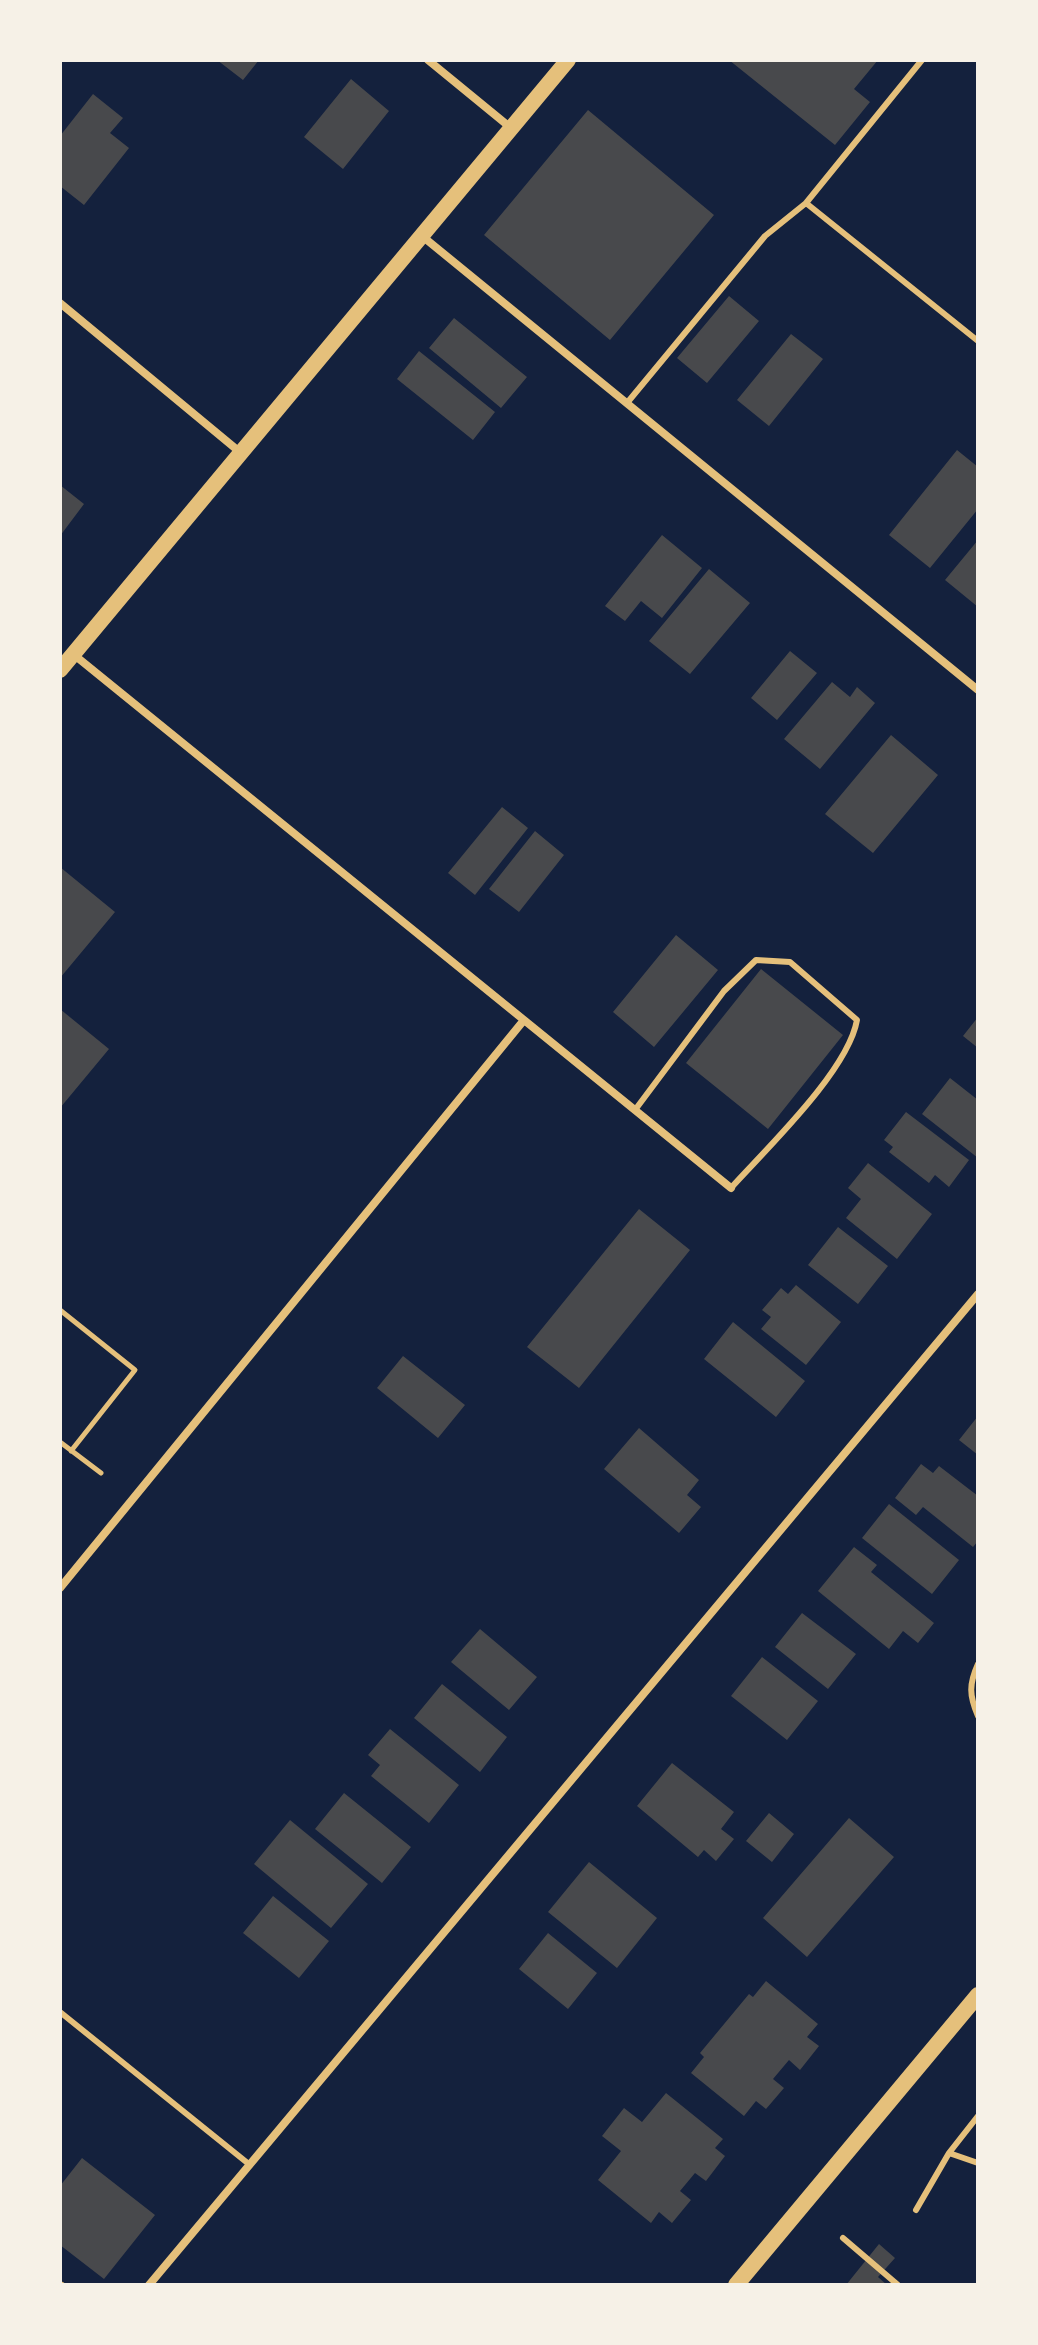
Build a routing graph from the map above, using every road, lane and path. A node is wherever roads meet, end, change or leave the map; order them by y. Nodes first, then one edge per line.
1 (428, 60) edge
2 (568, 60) edge
3 (922, 60) edge
4 (511, 128) junction
5 (806, 203) junction
6 (422, 236) junction
7 (60, 303) edge
8 (978, 341) edge
9 (627, 403) junction
10 (241, 453) junction
11 (73, 654) junction
12 (60, 670) edge
13 (978, 690) edge
14 (524, 1020) junction
15 (635, 1110) junction
16 (731, 1188) joint
17 (978, 1294) edge
18 (60, 1310) edge
19 (60, 1442) edge
20 (71, 1451) junction
21 (101, 1473) dead end
22 (60, 1588) edge
23 (978, 1664) edge
24 (978, 1716) edge
25 (978, 1995) edge
26 (60, 2012) edge
27 (978, 2116) edge
28 (949, 2153) junction
29 (978, 2163) edge
30 (250, 2165) junction
31 (916, 2210) dead end
32 (843, 2238) dead end
33 (149, 2285) edge
34 (736, 2285) edge
35 (898, 2285) edge

1 - 4 street
2 - 4 main road
3 - 5 lane
4 - 6 main road
5 - 8 lane
5 - 9 lane
6 - 9 street
6 - 10 main road
7 - 10 street
9 - 13 street
10 - 11 main road
11 - 12 main road
11 - 14 street
14 - 15 street
14 - 22 street
15 - 16 street
15 - 16 lane
17 - 30 street
18 - 20 path
19 - 20 path
20 - 21 path
23 - 24 lane
25 - 34 main road
26 - 30 lane
27 - 28 lane
28 - 29 lane
28 - 31 lane
30 - 33 street
32 - 35 lane

